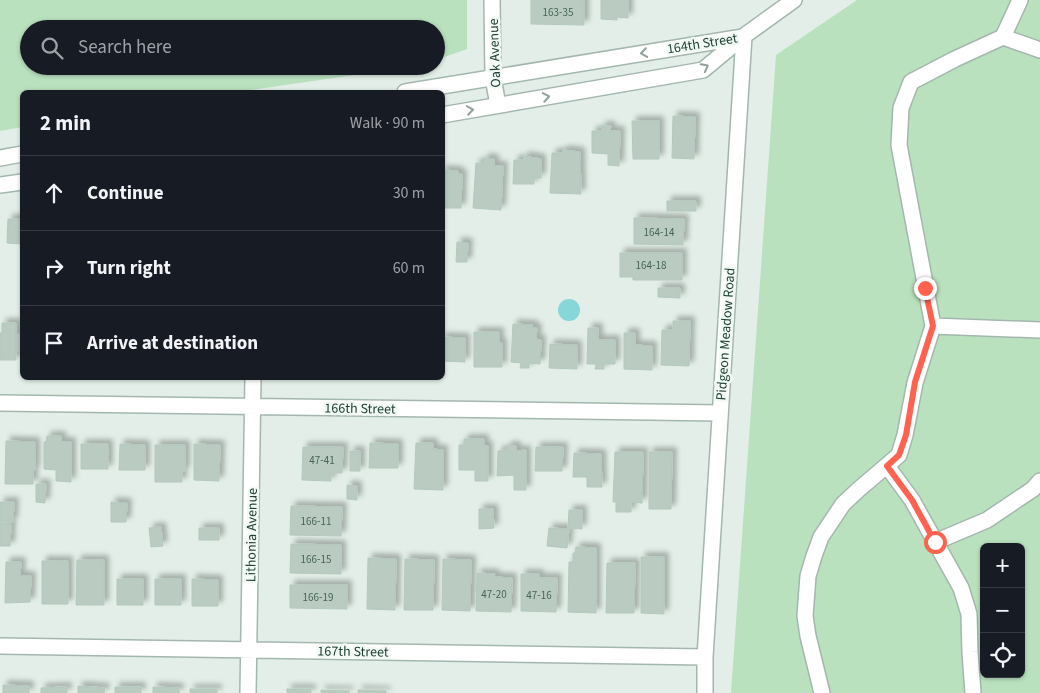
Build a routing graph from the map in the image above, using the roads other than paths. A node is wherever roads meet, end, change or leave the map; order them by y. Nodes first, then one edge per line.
1 (492, 0) edge
2 (794, 0) edge
3 (1020, 0) edge
4 (744, 36) junction
5 (1003, 37) junction
6 (1040, 50) edge
7 (493, 78) junction
8 (418, 90) edge
9 (498, 105) junction
10 (445, 114) edge
11 (20, 154) edge
12 (0, 158) edge
13 (20, 182) edge
14 (0, 185) edge
15 (933, 326) junction
16 (1040, 330) edge
17 (253, 380) edge
18 (0, 403) edge
19 (253, 406) junction
20 (720, 413) junction
21 (887, 466) junction
22 (1040, 481) edge
23 (935, 542) junction
24 (0, 646) edge
25 (249, 649) junction
26 (705, 657) junction
27 (248, 693) edge
28 (705, 693) edge
29 (822, 693) edge
30 (974, 693) edge

1 - 7 street, Oak Avenue
2 - 4 street
3 - 5 street
4 -> 7 street, 164th Street
9 -> 4 street, 164th Street
4 - 20 street, Pidgeon Meadow Road
5 - 6 street
5 - 15 street
7 - 8 street, 164th Street
7 - 9 street, Oak Avenue
10 -> 9 street, 164th Street
11 - 12 street
13 - 14 street
15 - 16 street
15 - 21 street
17 - 19 street, Lithonia Avenue
18 - 19 street, 166th Street
19 - 20 street, 166th Street
19 - 25 street, Lithonia Avenue
20 - 26 street, Pidgeon Meadow Road
21 - 23 street
21 - 29 street
22 - 23 street
23 - 30 street
24 - 25 street, 167th Street
25 - 26 street, 167th Street
25 - 27 street, Lithonia Avenue
26 - 28 street, Pidgeon Meadow Road

